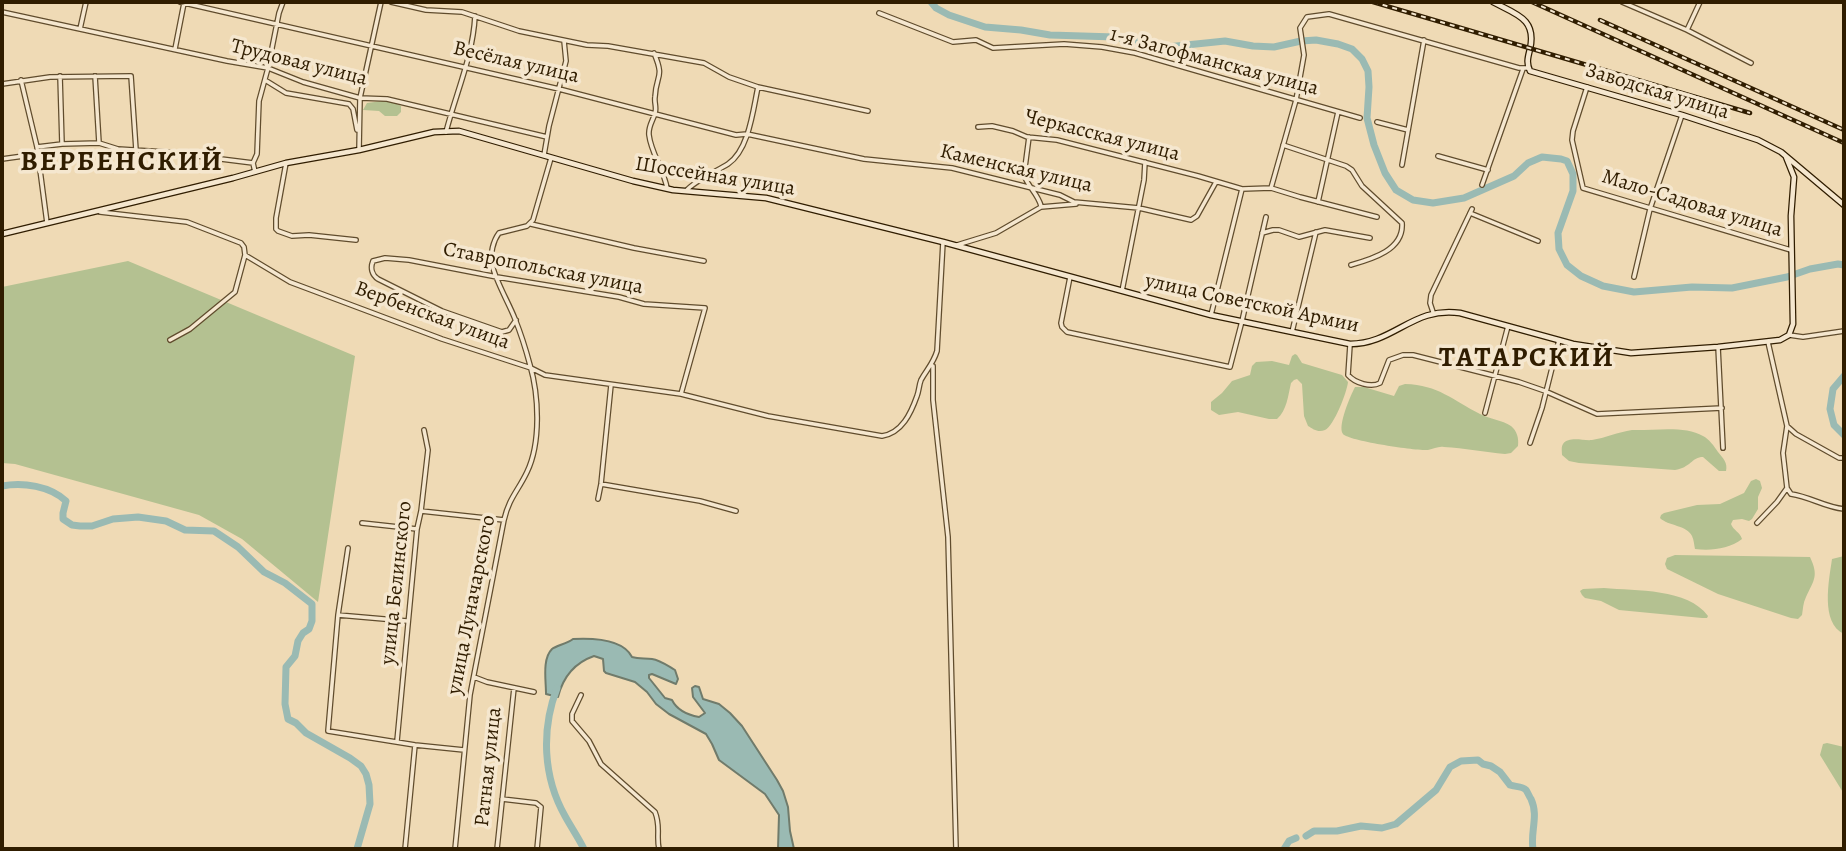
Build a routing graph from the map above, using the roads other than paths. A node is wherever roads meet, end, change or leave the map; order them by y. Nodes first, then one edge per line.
1 (86, 2) edge
2 (182, 2) edge
3 (283, 2) edge
4 (381, 2) edge
5 (391, 2) edge
6 (1493, 2) edge
7 (1623, 2) edge
8 (1700, 2) edge
9 (2, 12) edge
10 (879, 13) dead end
11 (475, 16) junction
12 (276, 25) junction
13 (80, 29) junction
14 (1687, 30) junction
15 (564, 40) junction
16 (1424, 40) junction
17 (370, 46) junction
18 (175, 49) junction
19 (654, 53) junction
20 (1751, 63) dead end
21 (268, 68) junction
22 (466, 68) junction
23 (1525, 68) junction
24 (60, 76) junction
25 (95, 76) junction
26 (21, 80) junction
27 (265, 80) junction
28 (2, 84) edge
29 (758, 87) junction
30 (1587, 87) junction
31 (559, 89) junction
32 (360, 98) junction
33 (1296, 100) junction
34 (868, 111) dead end
35 (1338, 112) junction
36 (451, 113) junction
37 (655, 115) junction
38 (1682, 115) junction
39 (1360, 118) dead end
40 (1377, 122) dead end
41 (978, 127) dead end
42 (1408, 130) junction
43 (359, 132) junction
44 (446, 132) junction
45 (747, 134) junction
46 (547, 137) junction
47 (1029, 137) junction
48 (99, 143) junction
49 (62, 144) junction
50 (1283, 145) junction
51 (37, 147) junction
52 (136, 150) junction
53 (359, 150) junction
54 (38, 154) junction
55 (544, 155) junction
56 (845, 155) joint
57 (1437, 156) dead end
58 (1786, 157) junction
59 (551, 158) junction
60 (2, 159) edge
61 (1326, 160) junction
62 (1145, 162) junction
63 (253, 163) junction
64 (286, 163) junction
65 (1402, 165) dead end
66 (1488, 170) junction
67 (255, 172) junction
68 (1805, 174) junction
69 (1794, 177) junction
70 (1216, 182) junction
71 (1482, 185) dead end
72 (667, 188) junction
73 (1031, 188) junction
74 (1271, 188) junction
75 (1242, 189) junction
76 (686, 191) junction
77 (1318, 202) junction
78 (1081, 203) junction
79 (1844, 205) edge
80 (1041, 206) junction
81 (1139, 208) junction
82 (1650, 209) junction
83 (94, 211) junction
84 (1266, 217) dead end
85 (1377, 217) dead end
86 (47, 223) junction
87 (531, 223) junction
88 (1316, 232) junction
89 (1262, 233) junction
90 (2, 234) edge
91 (1370, 238) dead end
92 (356, 240) dead end
93 (1538, 241) dead end
94 (943, 242) junction
95 (957, 246) junction
96 (1791, 250) junction
97 (981, 252) joint
98 (244, 255) junction
99 (704, 261) dead end
100 (1351, 265) dead end
101 (497, 277) junction
102 (1070, 277) junction
103 (1634, 277) dead end
104 (1122, 292) junction
105 (1433, 312) junction
106 (1211, 315) junction
107 (516, 320) junction
108 (1242, 321) junction
109 (1508, 326) junction
110 (1844, 331) edge
111 (1292, 332) junction
112 (1789, 335) junction
113 (170, 340) dead end
114 (1559, 340) junction
115 (1768, 341) junction
116 (1350, 344) junction
117 (1718, 347) junction
118 (933, 364) junction
119 (531, 368) junction
120 (1494, 377) junction
121 (611, 385) junction
122 (1545, 391) junction
123 (681, 394) junction
124 (1722, 408) junction
125 (1485, 413) dead end
126 (1787, 426) junction
127 (424, 430) dead end
128 (1530, 443) dead end
129 (1723, 448) dead end
130 (1844, 458) edge
131 (601, 484) junction
132 (1787, 488) junction
133 (598, 499) dead end
134 (1844, 509) edge
135 (421, 511) junction
136 (736, 511) dead end
137 (504, 520) junction
138 (362, 523) dead end
139 (1757, 523) dead end
140 (417, 529) junction
141 (348, 548) dead end
142 (338, 615) junction
143 (407, 621) junction
144 (474, 677) junction
145 (514, 688) junction
146 (534, 692) dead end
147 (581, 695) dead end
148 (397, 741) junction
149 (415, 745) junction
150 (464, 750) junction
151 (502, 799) junction
152 (405, 849) edge
153 (455, 849) edge
154 (497, 849) edge
155 (537, 849) edge
156 (659, 849) edge
157 (956, 849) edge

1 - 13 street
2 - 12 street, Весёлая улица
2 - 18 street
3 - 12 street
4 - 17 street
5 - 11 street
6 - 23 main road
7 - 14 street
8 - 14 street
9 - 13 street, Трудовая улица
10 - 33 street, 1-я Загофманская улица
11 - 15 street
11 - 22 street
12 - 17 street, Весёлая улица
12 - 21 street
13 - 18 street, Трудовая улица
14 - 20 street
15 - 19 street
15 - 31 street
16 - 23 street
16 - 33 street
16 - 42 street
17 - 22 street, Весёлая улица
17 - 32 street
18 - 21 street, Трудовая улица
19 - 29 street
19 - 37 street
21 - 27 street
21 - 32 street, Трудовая улица
22 - 31 street, Весёлая улица
22 - 36 street
23 - 30 main road, Заводская улица
23 - 66 street
24 - 25 street
24 - 26 street
24 - 49 street
25 - 48 street
25 - 52 street
26 - 28 street
26 - 51 street
27 - 43 street
27 - 63 street
29 - 34 street
29 - 45 street
30 - 38 main road, Заводская улица
30 - 82 street, Мало-Садовая улица
31 - 37 street, Весёлая улица
31 - 46 street
32 - 36 street, Трудовая улица
32 - 43 street
33 - 35 street, 1-я Загофманская улица
33 - 50 street
35 - 39 street, 1-я Загофманская улица
35 - 61 street
36 - 44 street
36 - 46 street, Трудовая улица
37 - 45 street, Весёлая улица
37 - 72 street
38 - 58 main road, Заводская улица
38 - 82 street
40 - 42 street
41 - 47 street, Черкасская улица
42 - 65 street
43 - 53 street
44 - 53 main road, Шоссейная улица
44 - 55 main road, Шоссейная улица
45 - 56 street, Весёлая улица
45 - 76 street
46 - 55 street
47 - 62 street, Черкасская улица
47 - 73 street
48 - 49 street
48 - 52 street
49 - 51 street
50 - 61 street
50 - 74 street
51 - 54 street
52 - 63 street
53 - 64 main road, Шоссейная улица
54 - 60 street
54 - 86 street
55 - 59 main road, Шоссейная улица
56 - 73 street, Каменская улица
57 - 66 street
58 - 68 main road, Заводская улица
58 - 69 main road
59 - 72 main road, Шоссейная улица
59 - 87 street
61 - 77 street
61 - 100 street
62 - 70 street, Черкасская улица
62 - 81 street
63 - 67 street
64 - 67 main road, Шоссейная улица
64 - 92 street
66 - 71 street
67 - 83 main road, Шоссейная улица
68 - 69 main road
68 - 79 main road, Заводская улица
69 - 96 main road
70 - 75 street, Черкасская улица
70 - 81 street, Каменская улица
72 - 76 main road, Шоссейная улица
73 - 78 street, Каменская улица
73 - 80 street
74 - 75 street, Черкасская улица
74 - 77 street, Черкасская улица
75 - 106 street
76 - 94 main road, Шоссейная улица
77 - 85 street, Черкасская улица
78 - 80 street
78 - 81 street, Каменская улица
80 - 95 street
81 - 104 street
82 - 96 street, Мало-Садовая улица
82 - 103 street
83 - 86 main road, Вербенская улица
83 - 98 street, Вербенская улица
84 - 89 street
86 - 90 main road, Вербенская улица
87 - 99 street, Ставропольская улица
87 - 101 street, улица Луначарского
88 - 89 street
88 - 91 street
88 - 111 street
89 - 108 street
93 - 105 street
94 - 95 main road, Шоссейная улица
94 - 118 street
95 - 97 main road, Шоссейная улица
96 - 112 main road
97 - 102 main road, улица Советской Армии
98 - 113 street
98 - 119 street, Вербенская улица
101 - 107 street, улица Луначарского
101 - 107 street, Ставропольская улица
101 - 123 street, Ставропольская улица
102 - 104 main road, улица Советской Армии
102 - 108 street
104 - 106 main road, улица Советской Армии
105 - 109 main road
105 - 116 main road, улица Советской Армии
106 - 108 main road, улица Советской Армии
107 - 119 street, улица Луначарского
108 - 111 main road, улица Советской Армии
109 - 114 main road
109 - 120 street
110 - 112 street
111 - 116 main road, улица Советской Армии
112 - 115 main road
114 - 117 main road
114 - 122 street
115 - 117 main road
115 - 126 street
116 - 120 street
117 - 124 street
118 - 123 street, Вербенская улица
118 - 157 street
119 - 121 street, Вербенская улица
119 - 137 street, улица Луначарского
120 - 122 street
120 - 125 street
121 - 123 street, Вербенская улица
121 - 131 street
122 - 124 street
122 - 128 street
124 - 129 street
126 - 130 street
126 - 132 street
127 - 135 street, улица Белинского
131 - 133 street
131 - 136 street
132 - 134 street
132 - 139 street
135 - 137 street
135 - 140 street, улица Белинского
137 - 144 street, улица Луначарского
138 - 140 street
140 - 143 street, улица Белинского
141 - 142 street
142 - 143 street
142 - 148 street
143 - 148 street, улица Белинского
144 - 145 street
144 - 150 street, улица Луначарского
145 - 146 street
145 - 151 street, Ратная улица
147 - 156 street
148 - 149 street
149 - 150 street
149 - 152 street
150 - 153 street, улица Луначарского
151 - 154 street, Ратная улица
151 - 155 street

